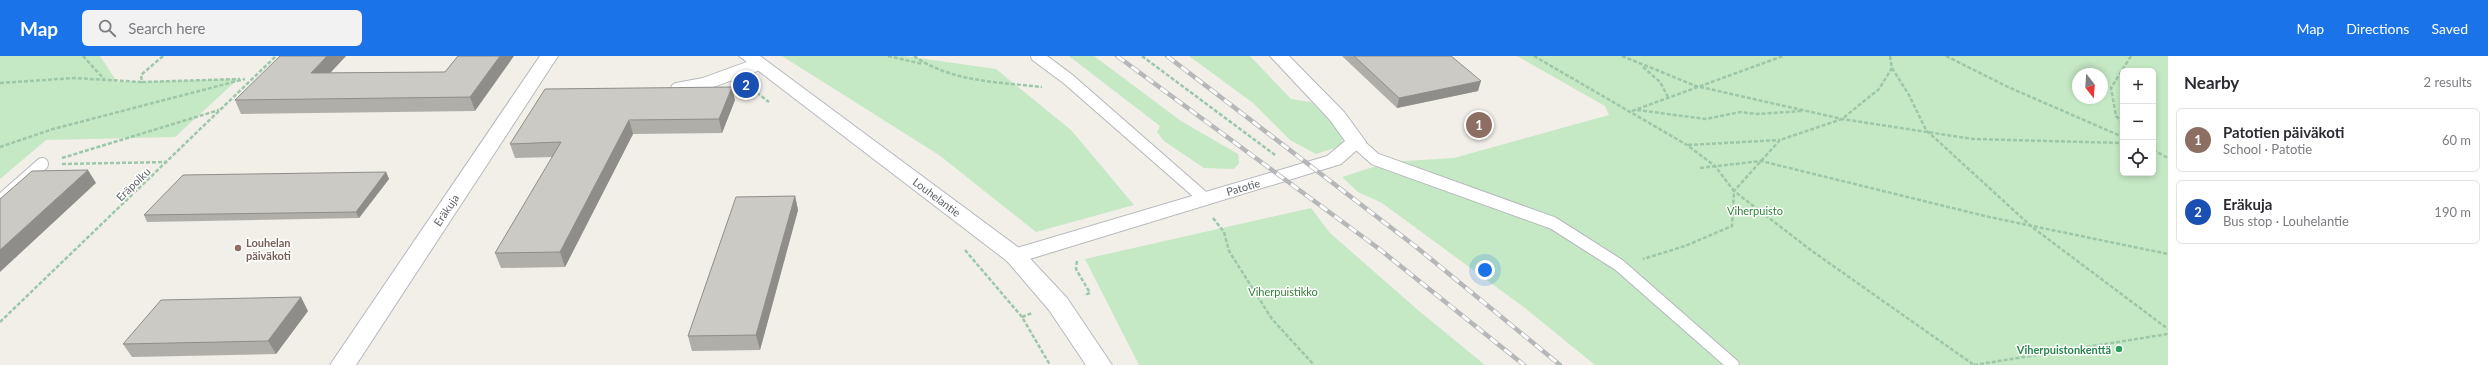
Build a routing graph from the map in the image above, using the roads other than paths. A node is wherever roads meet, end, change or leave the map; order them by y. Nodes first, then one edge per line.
1 (549, 56) edge
2 (1037, 56) edge
3 (1279, 56) edge
4 (754, 60) edge
5 (666, 89) edge
6 (1356, 142) junction
7 (42, 164) road end
8 (0, 201) edge
9 (1207, 206) junction
10 (1015, 256) junction
11 (343, 365) edge
12 (1099, 365) edge
13 (1733, 365) edge

1 - 11 street, Eräkuja
2 - 9 lane
3 - 6 street
4 - 5 lane
4 - 10 street, Louhelantie
6 - 9 street, Patotie
6 - 13 lane
7 - 8 lane
9 - 10 street, Patotie
10 - 12 street, Louhelantie

